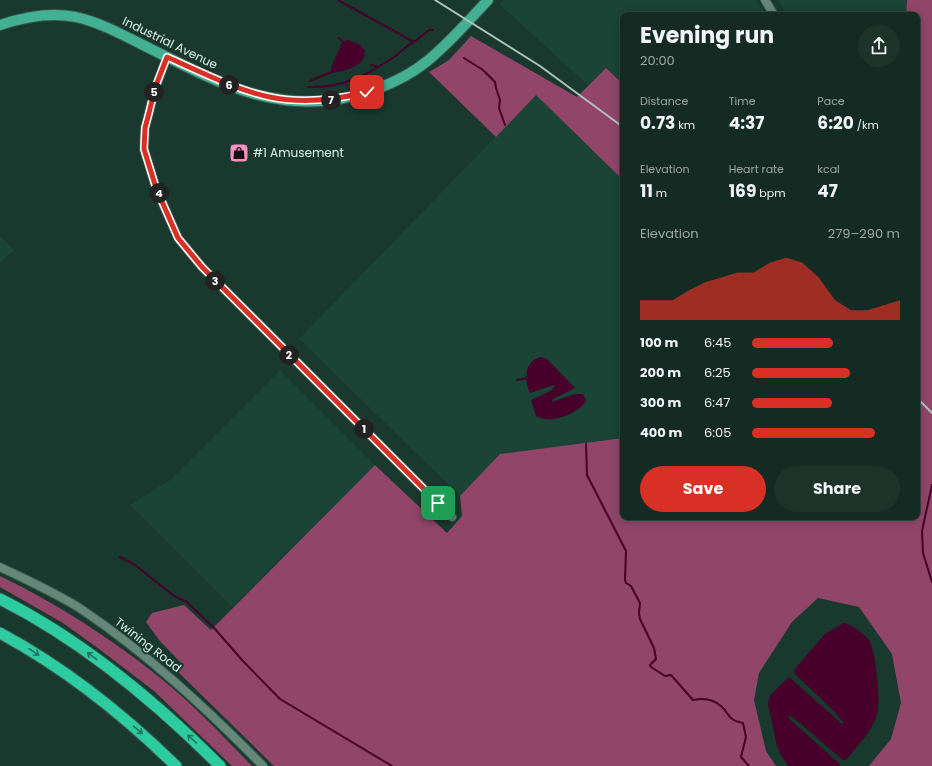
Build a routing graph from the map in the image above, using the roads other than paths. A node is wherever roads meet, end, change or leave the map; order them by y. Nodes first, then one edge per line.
1 (488, 0) edge
2 (765, 0) edge
3 (772, 12) edge
4 (0, 26) edge
5 (167, 57) junction
6 (452, 517) dead end
7 (0, 567) edge
8 (0, 599) edge
9 (0, 633) edge
10 (176, 766) edge
11 (220, 766) edge
12 (263, 766) edge

1 - 5 main road, Industrial Avenue
2 - 3 street
4 - 5 main road, Industrial Avenue
5 - 6 street
7 - 12 street, Twining Road
11 -> 8 highway
9 -> 10 highway

